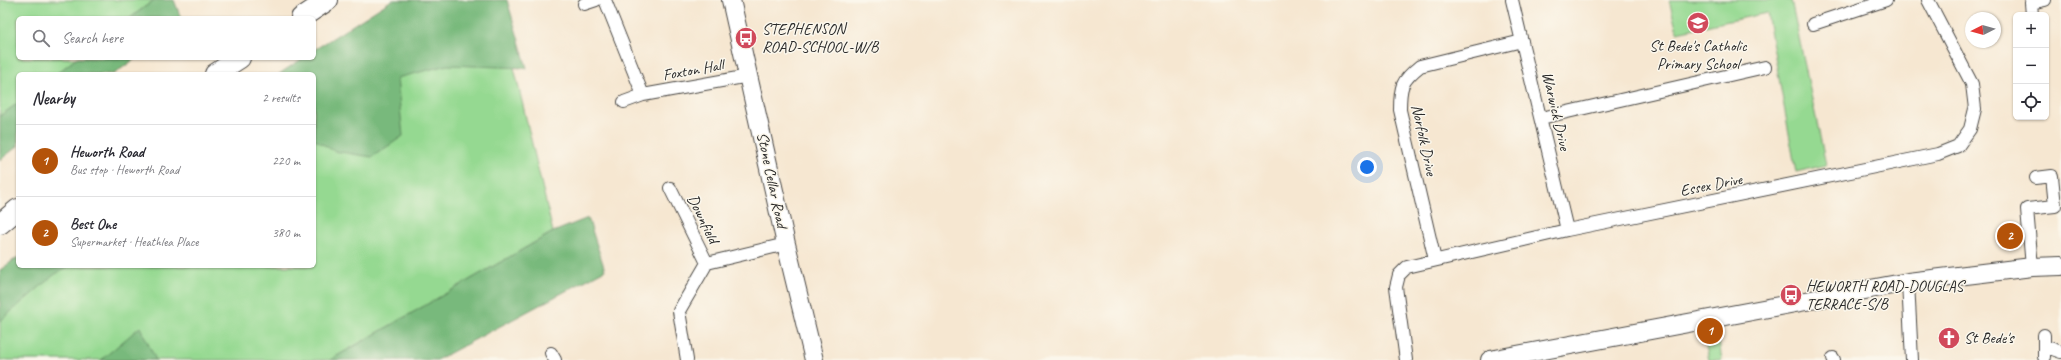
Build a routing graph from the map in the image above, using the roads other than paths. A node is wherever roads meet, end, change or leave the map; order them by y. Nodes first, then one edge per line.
1 (328, 0) edge
2 (596, 0) edge
3 (605, 0) edge
4 (731, 0) edge
5 (1512, 0) edge
6 (1886, 0) edge
7 (1928, 0) edge
8 (2045, 0) edge
9 (584, 4) dead end
10 (2032, 12) edge
11 (304, 16) edge
12 (1813, 24) dead end
13 (1522, 41) junction
14 (237, 60) edge
15 (1765, 67) dead end
16 (218, 72) edge
17 (748, 76) junction
18 (643, 95) junction
19 (624, 102) dead end
20 (1541, 118) junction
21 (2036, 178) dead end
22 (670, 188) dead end
23 (16, 211) edge
24 (0, 224) edge
25 (1567, 230) junction
26 (786, 244) junction
27 (1435, 260) junction
28 (707, 263) junction
29 (2061, 266) edge
30 (2032, 267) junction
31 (1908, 282) junction
32 (2044, 346) dead end
33 (2061, 352) edge
34 (686, 360) edge
35 (814, 360) edge
36 (1406, 360) edge
37 (1490, 360) edge
38 (1912, 360) edge

1 - 11 main road
2 - 9 street
3 - 18 street, Foxton Hall
4 - 17 street, Stone Cellar Road
5 - 13 street, Warwick Drive
6 - 12 street
7 - 25 street, Essex Drive
8 - 10 street
13 - 20 street, Warwick Drive
13 - 27 street, Norfolk Drive
14 - 16 main road
15 - 20 street
17 - 18 street, Foxton Hall
17 - 26 street, Stone Cellar Road
18 - 19 street, Foxton Hall
20 - 25 street, Warwick Drive
21 - 30 street
22 - 28 street, Downfield
23 - 24 main road
25 - 27 street, Essex Drive
26 - 28 street
26 - 35 street, Stone Cellar Road
27 - 36 street, Essex Drive
28 - 34 street
29 - 30 street
30 - 31 street
31 - 37 street
31 - 38 street
32 - 33 street

